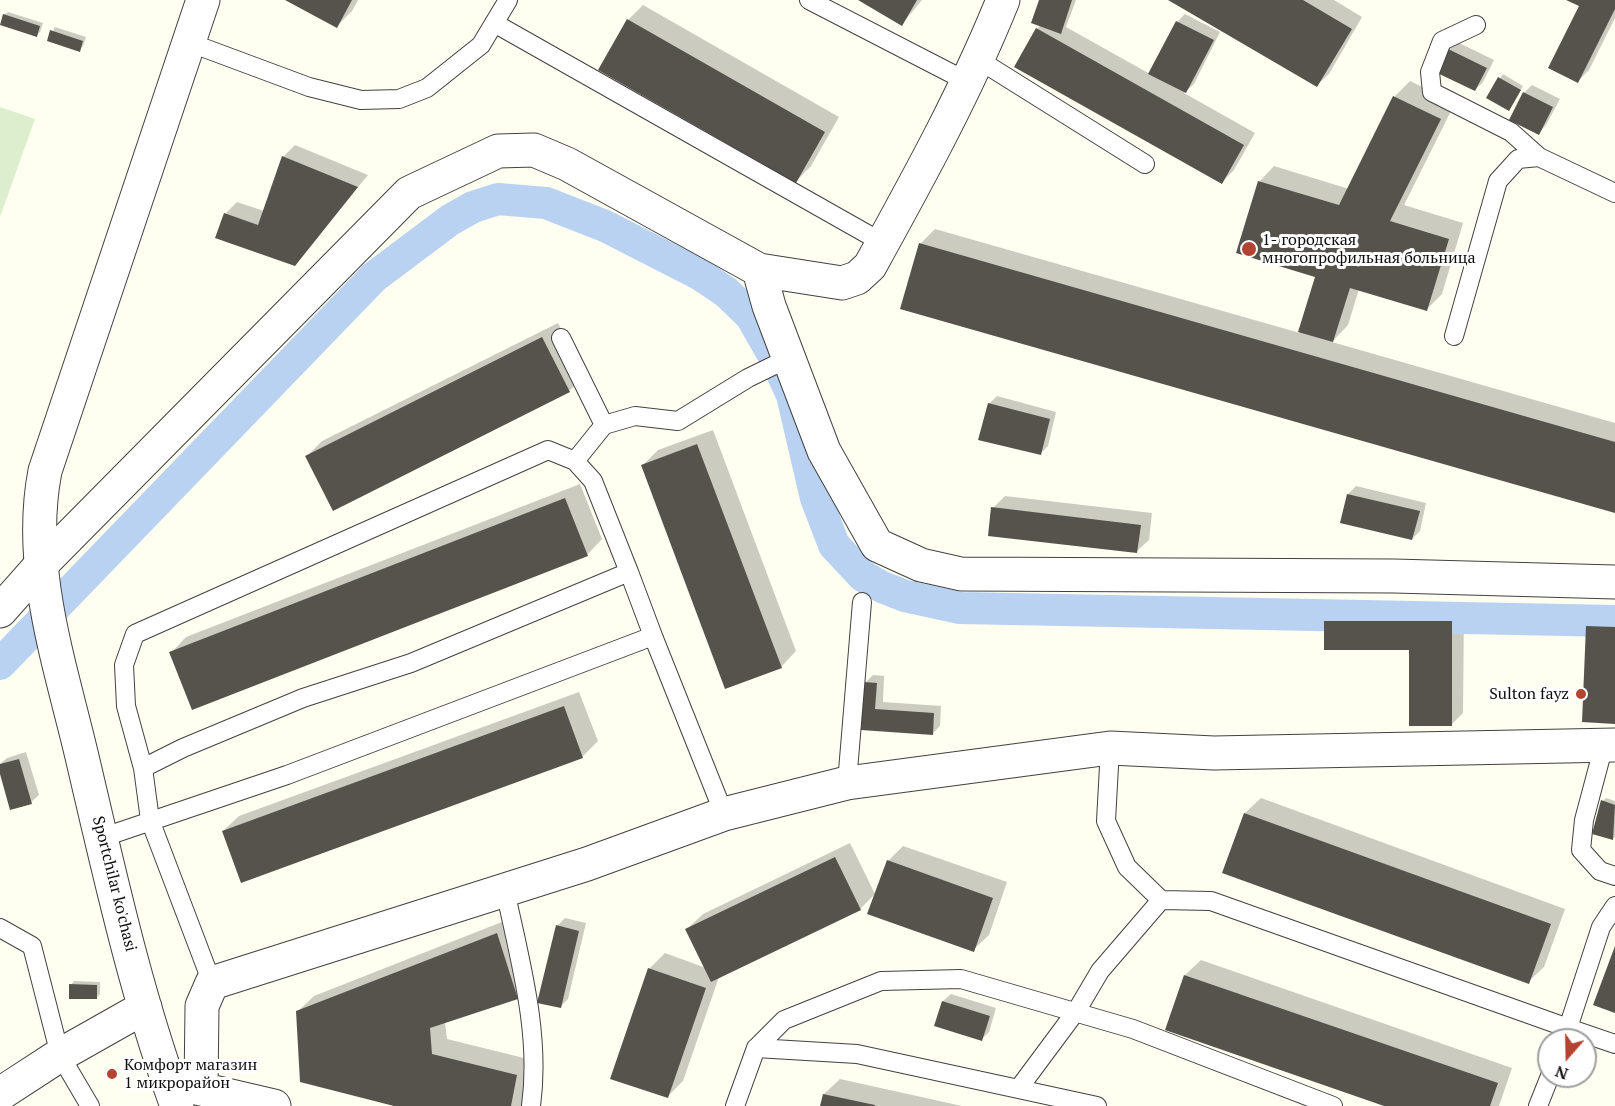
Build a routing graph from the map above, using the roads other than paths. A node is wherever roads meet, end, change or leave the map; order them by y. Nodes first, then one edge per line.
1 (203, 0) edge
2 (508, 0) edge
3 (809, 0) edge
4 (1003, 0) edge
5 (494, 23) junction
6 (1476, 25) dead end
7 (188, 42) junction
8 (974, 71) junction
9 (1539, 157) junction
10 (1145, 164) dead end
11 (1615, 194) edge
12 (883, 243) junction
13 (759, 270) junction
14 (1454, 336) dead end
15 (561, 338) dead end
16 (789, 358) junction
17 (604, 425) junction
18 (575, 461) junction
19 (629, 572) junction
20 (42, 579) junction
21 (1615, 582) edge
22 (862, 602) dead end
23 (0, 611) edge
24 (653, 636) junction
25 (1610, 745) edge
26 (1110, 748) junction
27 (143, 768) junction
28 (846, 783) junction
29 (724, 814) junction
30 (150, 820) junction
31 (101, 838) junction
32 (1615, 876) edge
33 (505, 890) junction
34 (1161, 900) junction
35 (1615, 906) edge
36 (0, 928) edge
37 (212, 983) junction
38 (145, 1008) junction
39 (1077, 1010) junction
40 (1550, 1028) edge
41 (1568, 1028) edge
42 (1597, 1040) edge
43 (1615, 1044) edge
44 (756, 1048) junction
45 (60, 1054) junction
46 (1019, 1088) junction
47 (1545, 1088) edge
48 (182, 1091) edge
49 (0, 1094) edge
50 (90, 1106) edge
51 (274, 1106) edge
52 (531, 1106) edge
53 (735, 1106) edge
54 (1097, 1106) edge
55 (1333, 1106) edge
56 (1538, 1106) edge

1 - 7 street, Sportchilar ko'chasi
2 - 5 lane
3 - 8 lane
4 - 8 street
5 - 7 lane
5 - 12 lane
6 - 9 lane
7 - 20 street, Sportchilar ko'chasi
8 - 10 lane
8 - 12 street
9 - 11 lane
9 - 14 lane
12 - 13 street
13 - 16 street
13 - 20 street
15 - 17 lane
16 - 17 lane
16 - 21 street
17 - 18 lane
18 - 19 lane
18 - 27 lane
19 - 24 lane
19 - 27 lane
20 - 23 street
20 - 31 street, Sportchilar ko'chasi
22 - 28 lane
24 - 29 lane
24 - 30 lane
25 - 26 street
25 - 32 lane
26 - 28 street
26 - 34 lane
27 - 30 lane
28 - 29 street
29 - 33 street
30 - 31 lane
30 - 37 lane
31 - 38 street, Sportchilar ko'chasi
33 - 37 street
33 - 52 lane
34 - 39 lane
34 - 40 lane
35 - 41 lane
36 - 45 lane
37 - 48 street
38 - 45 street
38 - 48 street, Sportchilar ko'chasi
39 - 44 lane
39 - 46 lane
39 - 55 lane
42 - 43 lane
44 - 46 lane
44 - 53 lane
45 - 49 street
45 - 50 lane
46 - 54 lane
47 - 56 lane
48 - 51 street

